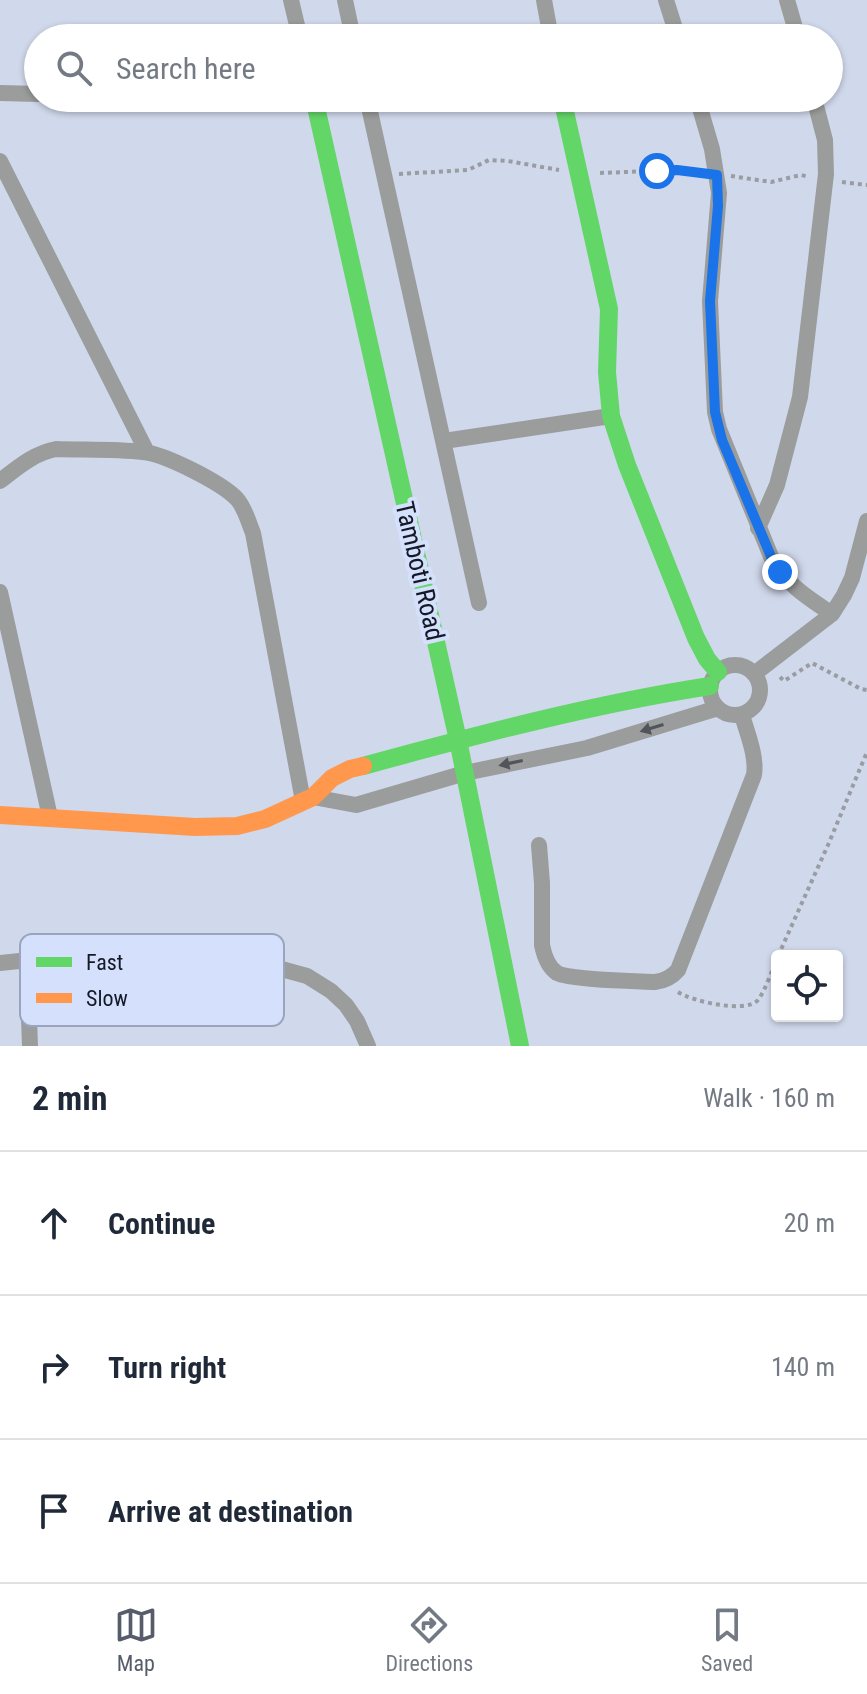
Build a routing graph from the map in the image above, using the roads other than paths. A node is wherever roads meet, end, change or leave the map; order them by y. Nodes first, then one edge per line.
1 (291, 0) edge
2 (345, 0) edge
3 (544, 0) edge
4 (666, 0) edge
5 (787, 0) edge
6 (297, 24) edge
7 (350, 24) edge
8 (548, 24) edge
9 (674, 24) edge
10 (794, 24) edge
11 (0, 93) edge
12 (24, 94) edge
13 (317, 112) edge
14 (370, 112) edge
15 (565, 112) edge
16 (701, 112) edge
17 (818, 112) edge
18 (0, 161) edge
19 (611, 416) junction
20 (444, 441) junction
21 (147, 452) junction
22 (0, 481) edge
23 (867, 521) edge
24 (758, 528) junction
25 (0, 592) edge
26 (479, 603) dead end
27 (832, 614) junction
28 (760, 669) junction
29 (714, 679) junction
30 (718, 708) junction
31 (742, 715) junction
32 (458, 740) junction
33 (465, 773) junction
34 (308, 799) junction
35 (0, 815) edge
36 (50, 817) junction
37 (539, 845) dead end
38 (20, 962) edge
39 (0, 963) edge
40 (284, 970) edge
41 (29, 1026) edge
42 (30, 1046) edge
43 (368, 1046) edge
44 (520, 1046) edge

1 - 6 street
2 - 7 street
3 - 8 street
4 - 9 street
5 - 10 street
11 - 12 street
13 - 32 street, Tamboti Road
14 - 20 street
15 - 19 street
16 - 24 street
17 - 24 street
18 - 21 street
19 - 20 street
19 - 29 street
20 - 26 street
21 - 22 street
21 - 34 street
23 - 27 street
24 - 27 street
25 - 36 street
27 - 28 street
28 - 29 street
28 - 31 street
29 - 30 street
29 - 32 street
30 - 31 street
30 -> 33 street
31 - 37 street
32 - 33 street, Tamboti Road
32 - 34 street
33 - 34 street
33 - 44 street, Tamboti Road
34 - 36 street
35 - 36 street
38 - 39 street
40 - 43 street
41 - 42 street

